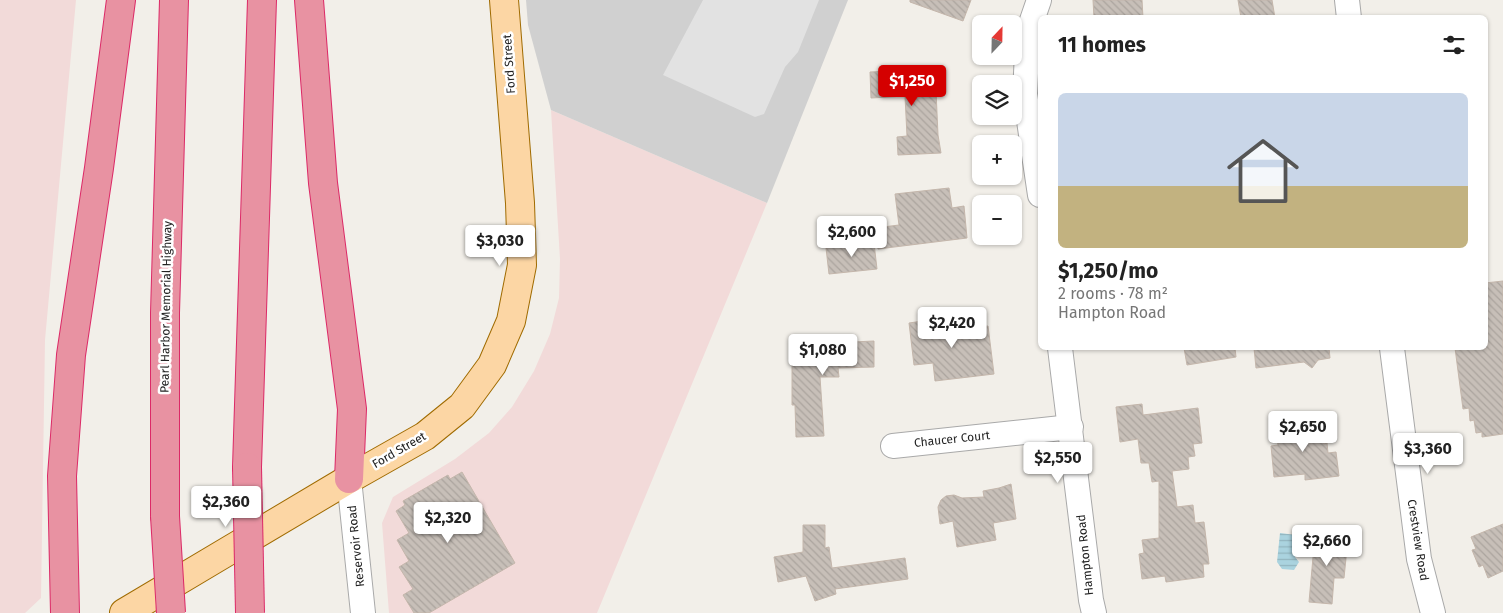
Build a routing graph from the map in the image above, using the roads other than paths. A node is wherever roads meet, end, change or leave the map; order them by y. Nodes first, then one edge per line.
1 (120, 0) edge
2 (174, 0) edge
3 (262, 0) edge
4 (309, 0) edge
5 (504, 0) edge
6 (1039, 0) edge
7 (1347, 0) edge
8 (1349, 15) edge
9 (1038, 182) edge
10 (1060, 350) edge
11 (1392, 350) edge
12 (1071, 427) junction
13 (893, 446) dead end
14 (349, 478) junction
15 (65, 613) edge
16 (124, 613) edge
17 (171, 613) edge
18 (250, 613) edge
19 (362, 613) edge
20 (1094, 613) edge
21 (1434, 613) edge

1 - 15 highway
2 - 17 highway, Pearl Harbor Memorial Highway, bridge
3 - 18 highway, bridge
4 - 14 highway
5 - 14 main road, Ford Street
6 - 9 street
7 - 8 street
10 - 12 street, Hampton Road
11 - 21 street, Crestview Road
12 - 13 street, Chaucer Court
12 - 20 street, Hampton Road
14 - 16 main road, Ford Street
14 - 19 street, Reservoir Road

